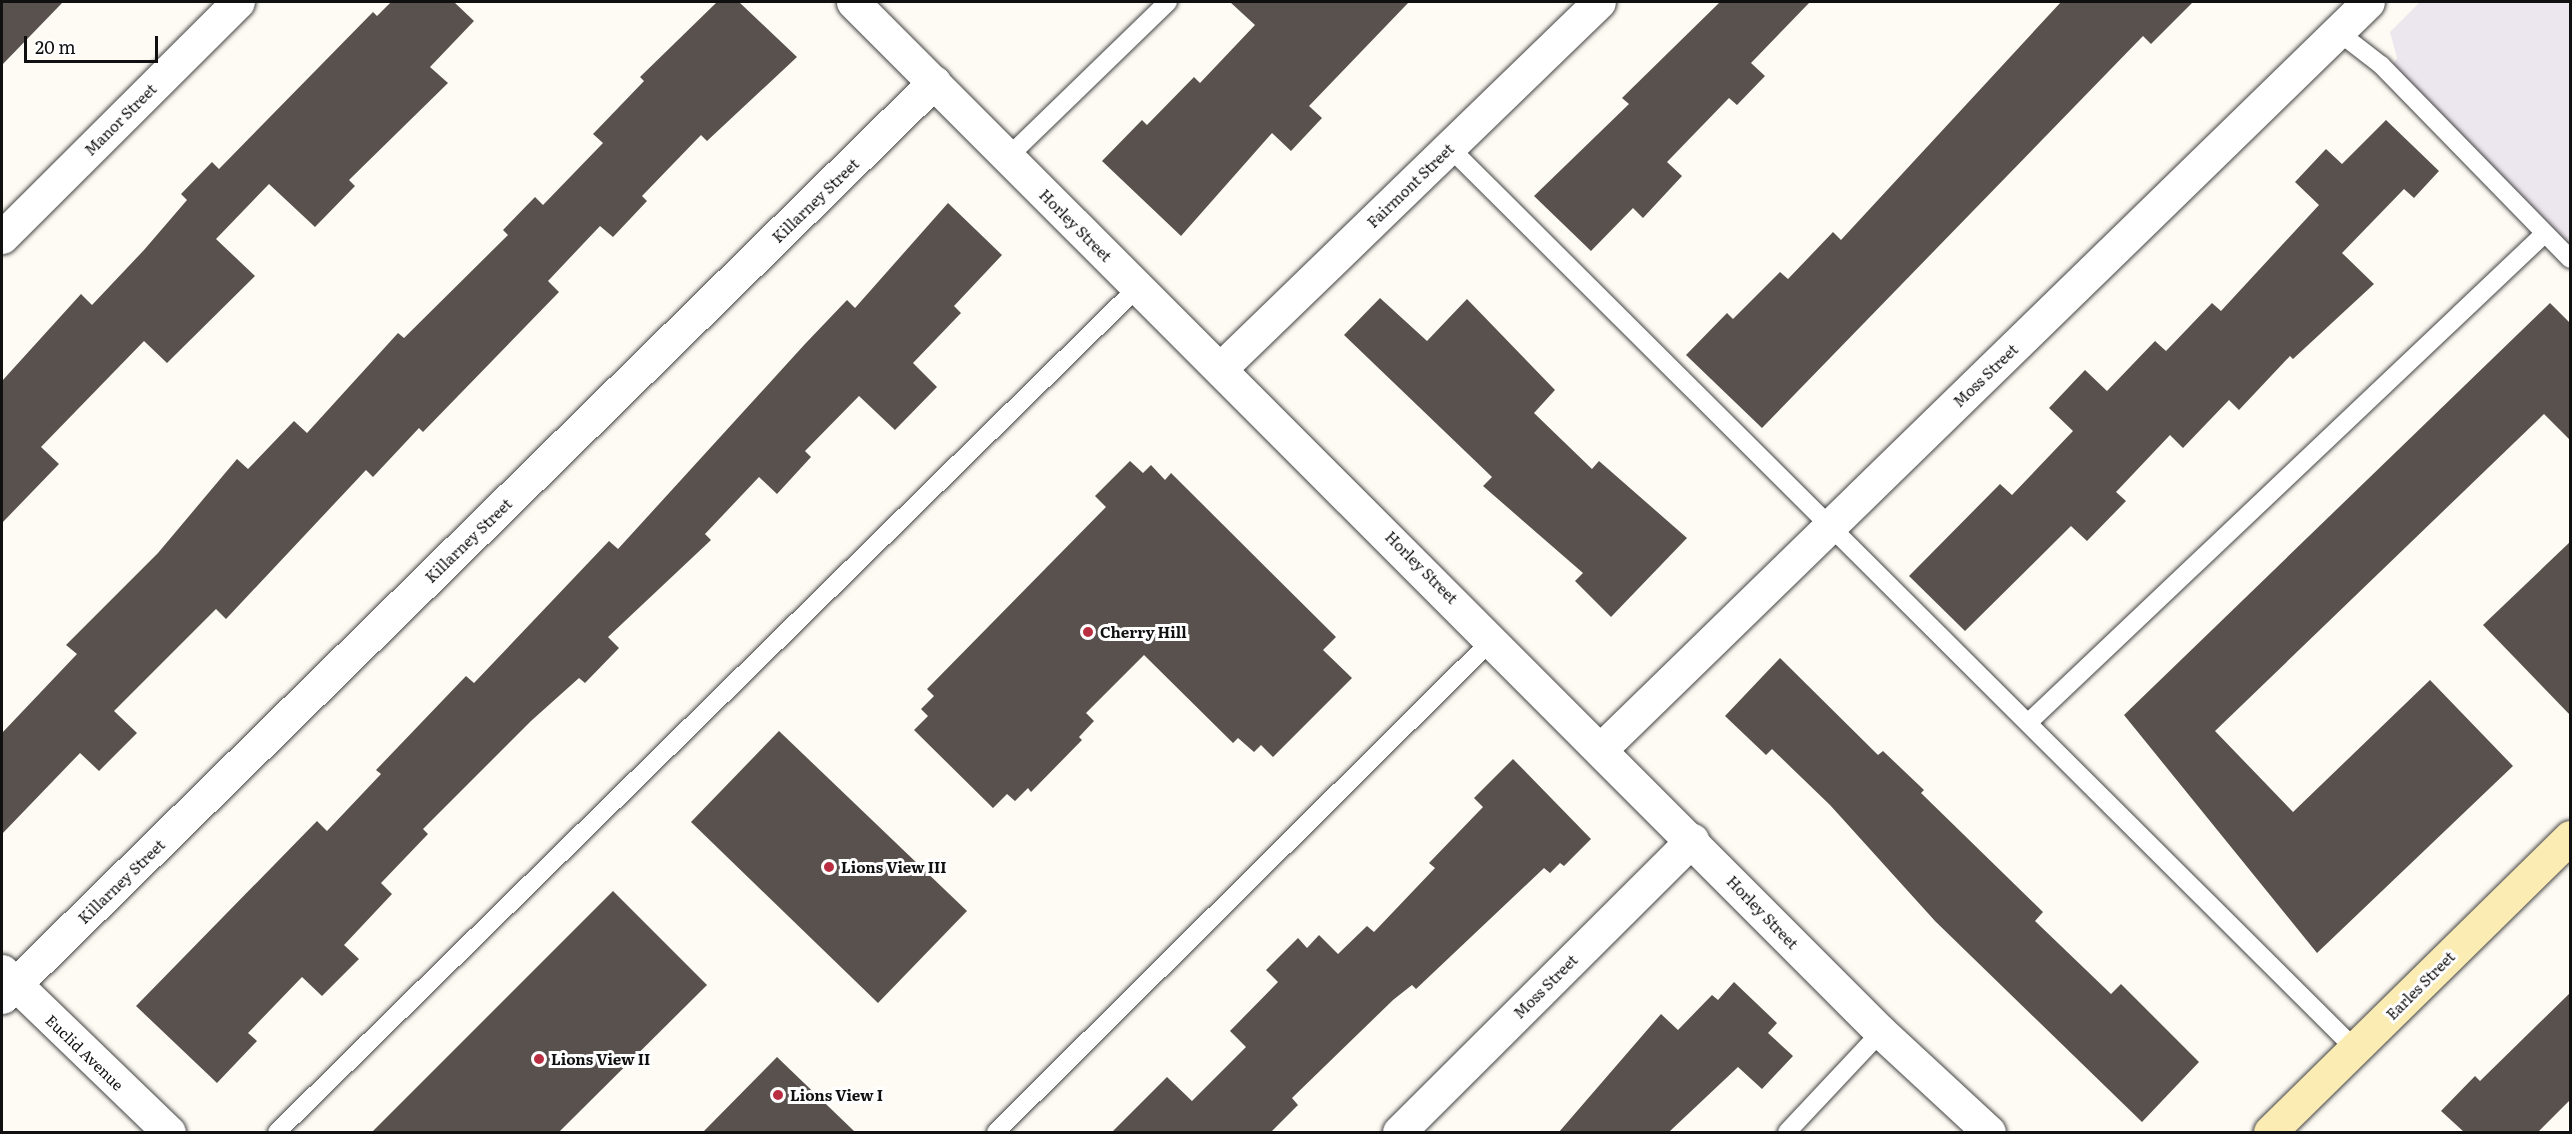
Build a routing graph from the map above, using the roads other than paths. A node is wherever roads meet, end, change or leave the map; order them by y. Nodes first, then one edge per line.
1 (238, 2) edge
2 (854, 2) edge
3 (1168, 2) edge
4 (1599, 2) edge
5 (2368, 2) edge
6 (2337, 31) junction
7 (933, 82) junction
8 (1449, 147) junction
9 (1008, 157) junction
10 (2544, 234) junction
11 (2, 237) edge
12 (2571, 260) edge
13 (1138, 286) junction
14 (1221, 368) junction
15 (1831, 526) junction
16 (1494, 638) junction
17 (2030, 721) junction
18 (1602, 748) junction
19 (1692, 840) junction
20 (2567, 848) edge
21 (6, 984) edge
22 (1881, 1032) junction
23 (2355, 1049) junction
24 (169, 1132) edge
25 (277, 1132) edge
26 (996, 1132) edge
27 (1399, 1132) edge
28 (1787, 1132) edge
29 (1989, 1132) edge
30 (2270, 1132) edge

1 - 11 street, Manor Street
2 - 7 street, Horley Street
3 - 9 lane
4 - 8 street, Fairmont Street
5 - 6 street, Moss Street
6 - 10 lane
6 - 15 street, Moss Street
7 - 9 street, Horley Street
7 - 21 street, Killarney Street
8 - 14 street, Fairmont Street
8 - 15 lane
9 - 13 street, Horley Street
10 - 12 lane
10 - 17 lane
13 - 14 street, Horley Street
13 - 25 lane
14 - 16 street, Horley Street
15 - 17 lane
15 - 18 street, Moss Street
16 - 18 street, Horley Street
16 - 26 lane
17 - 23 lane
18 - 19 street, Horley Street
19 - 22 street, Horley Street
19 - 27 street, Moss Street
20 - 23 street, Earles Street
21 - 24 street, Euclid Avenue
22 - 28 lane
22 - 29 street, Horley Street
23 - 30 street, Earles Street

